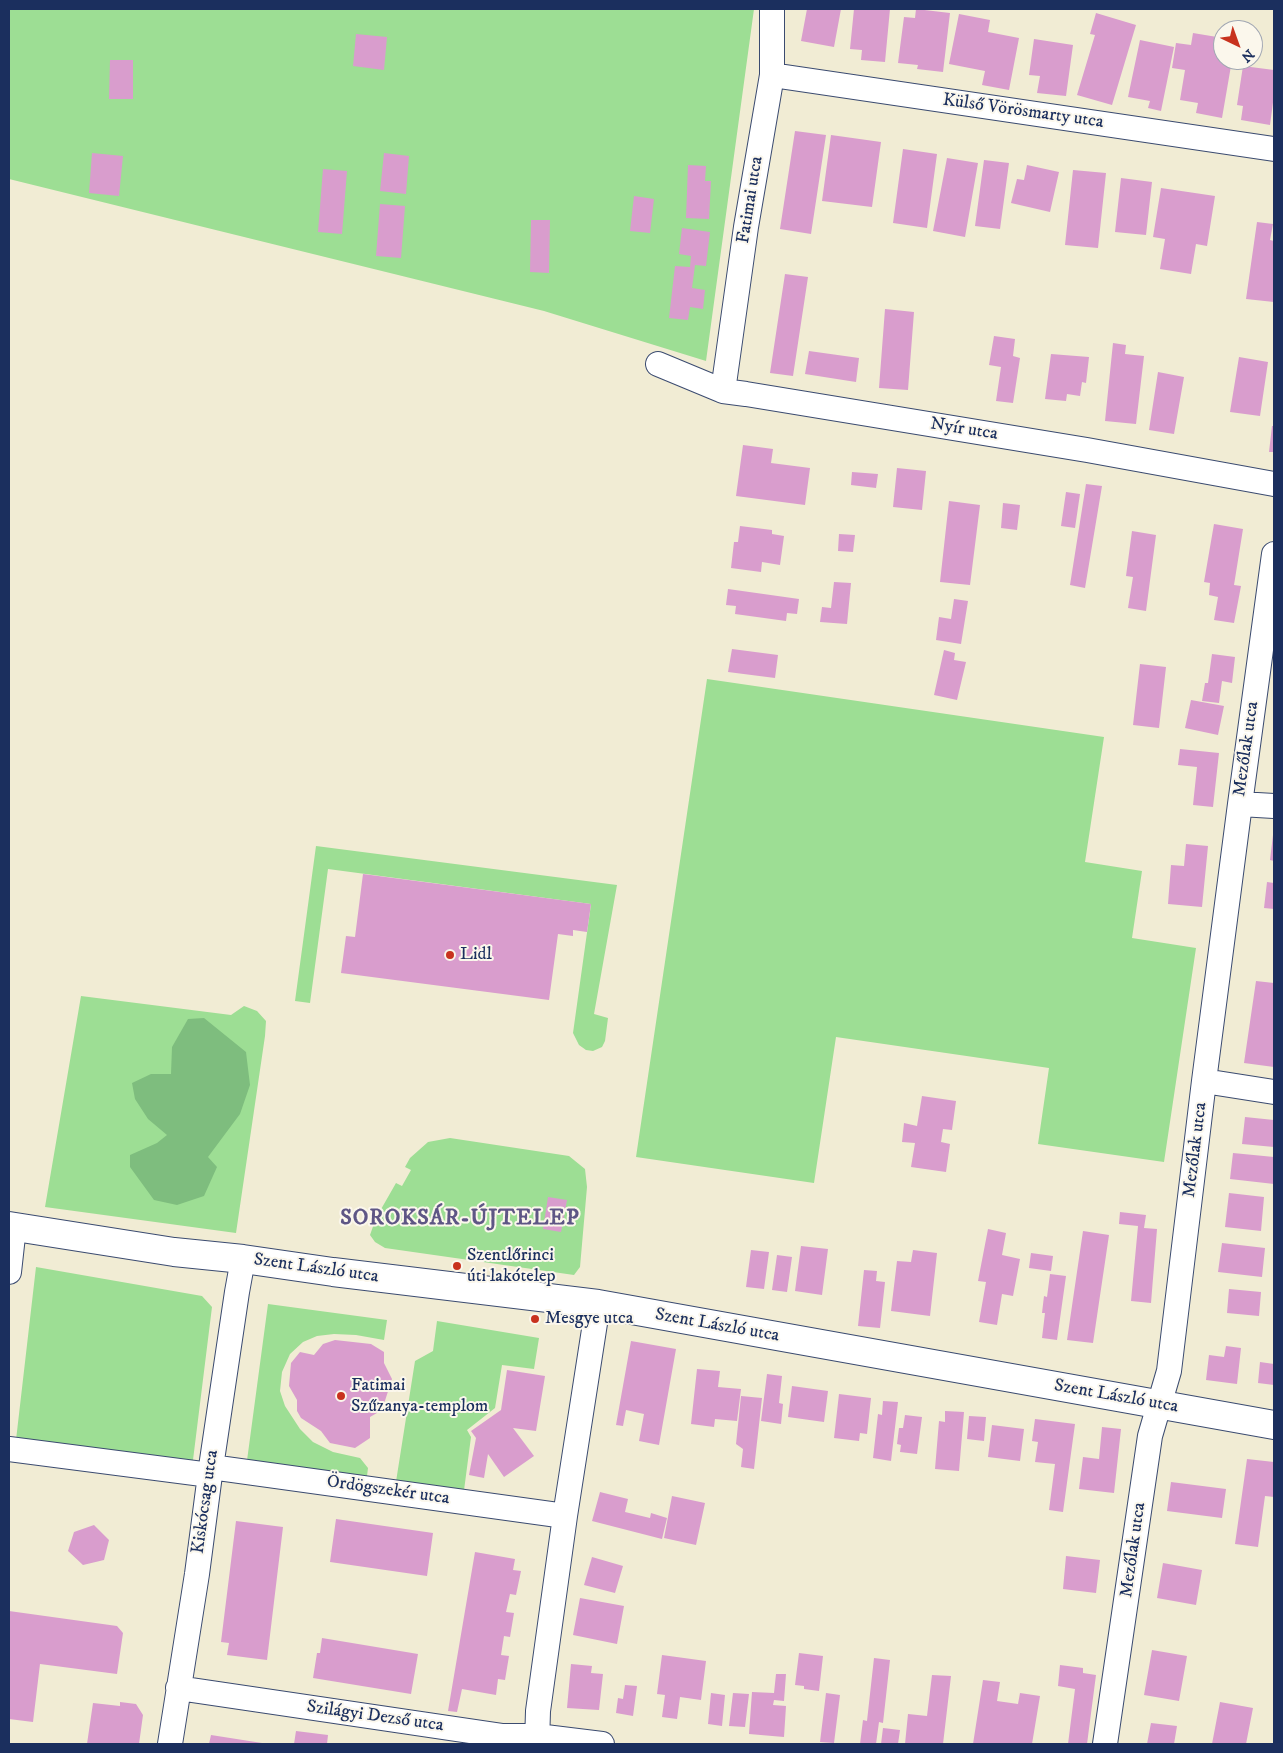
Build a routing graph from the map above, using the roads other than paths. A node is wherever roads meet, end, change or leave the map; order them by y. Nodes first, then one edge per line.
1 (772, 9) edge
2 (772, 75) junction
3 (1274, 149) edge
4 (658, 364) dead end
5 (723, 392) junction
6 (1274, 484) edge
7 (1274, 554) edge
8 (1240, 804) junction
9 (1274, 806) edge
10 (1204, 1081) junction
11 (1274, 1092) edge
12 (12, 1227) edge
13 (243, 1259) junction
14 (9, 1272) edge
15 (598, 1304) junction
16 (1160, 1405) junction
17 (1274, 1425) edge
18 (9, 1449) edge
19 (210, 1471) junction
20 (565, 1516) junction
21 (178, 1688) junction
22 (537, 1740) edge
23 (170, 1744) edge
24 (602, 1744) edge
25 (1105, 1744) edge

1 - 2 street, Fatimai utca
2 - 3 street, Külső Vörösmarty utca
2 - 5 street, Fatimai utca
4 - 5 street, Nyír utca
5 - 6 street, Nyír utca
7 - 8 street, Mezőlak utca
8 - 9 street
8 - 10 street, Mezőlak utca
10 - 11 street
10 - 16 street, Mezőlak utca
12 - 13 street, Szent László utca
12 - 14 street
13 - 15 street, Szent László utca
13 - 19 street, Kiskócsag utca
15 - 16 street, Szent László utca
15 - 20 street
16 - 17 street, Szent László utca
16 - 25 street, Mezőlak utca
18 - 19 street, Ördögszekér utca
19 - 20 street, Ördögszekér utca
19 - 21 street, Kiskócsag utca
20 - 22 street
21 - 22 street, Szilágyi Dezső utca
21 - 23 street, Kiskócsag utca
22 - 24 street, Szilágyi Dezső utca

